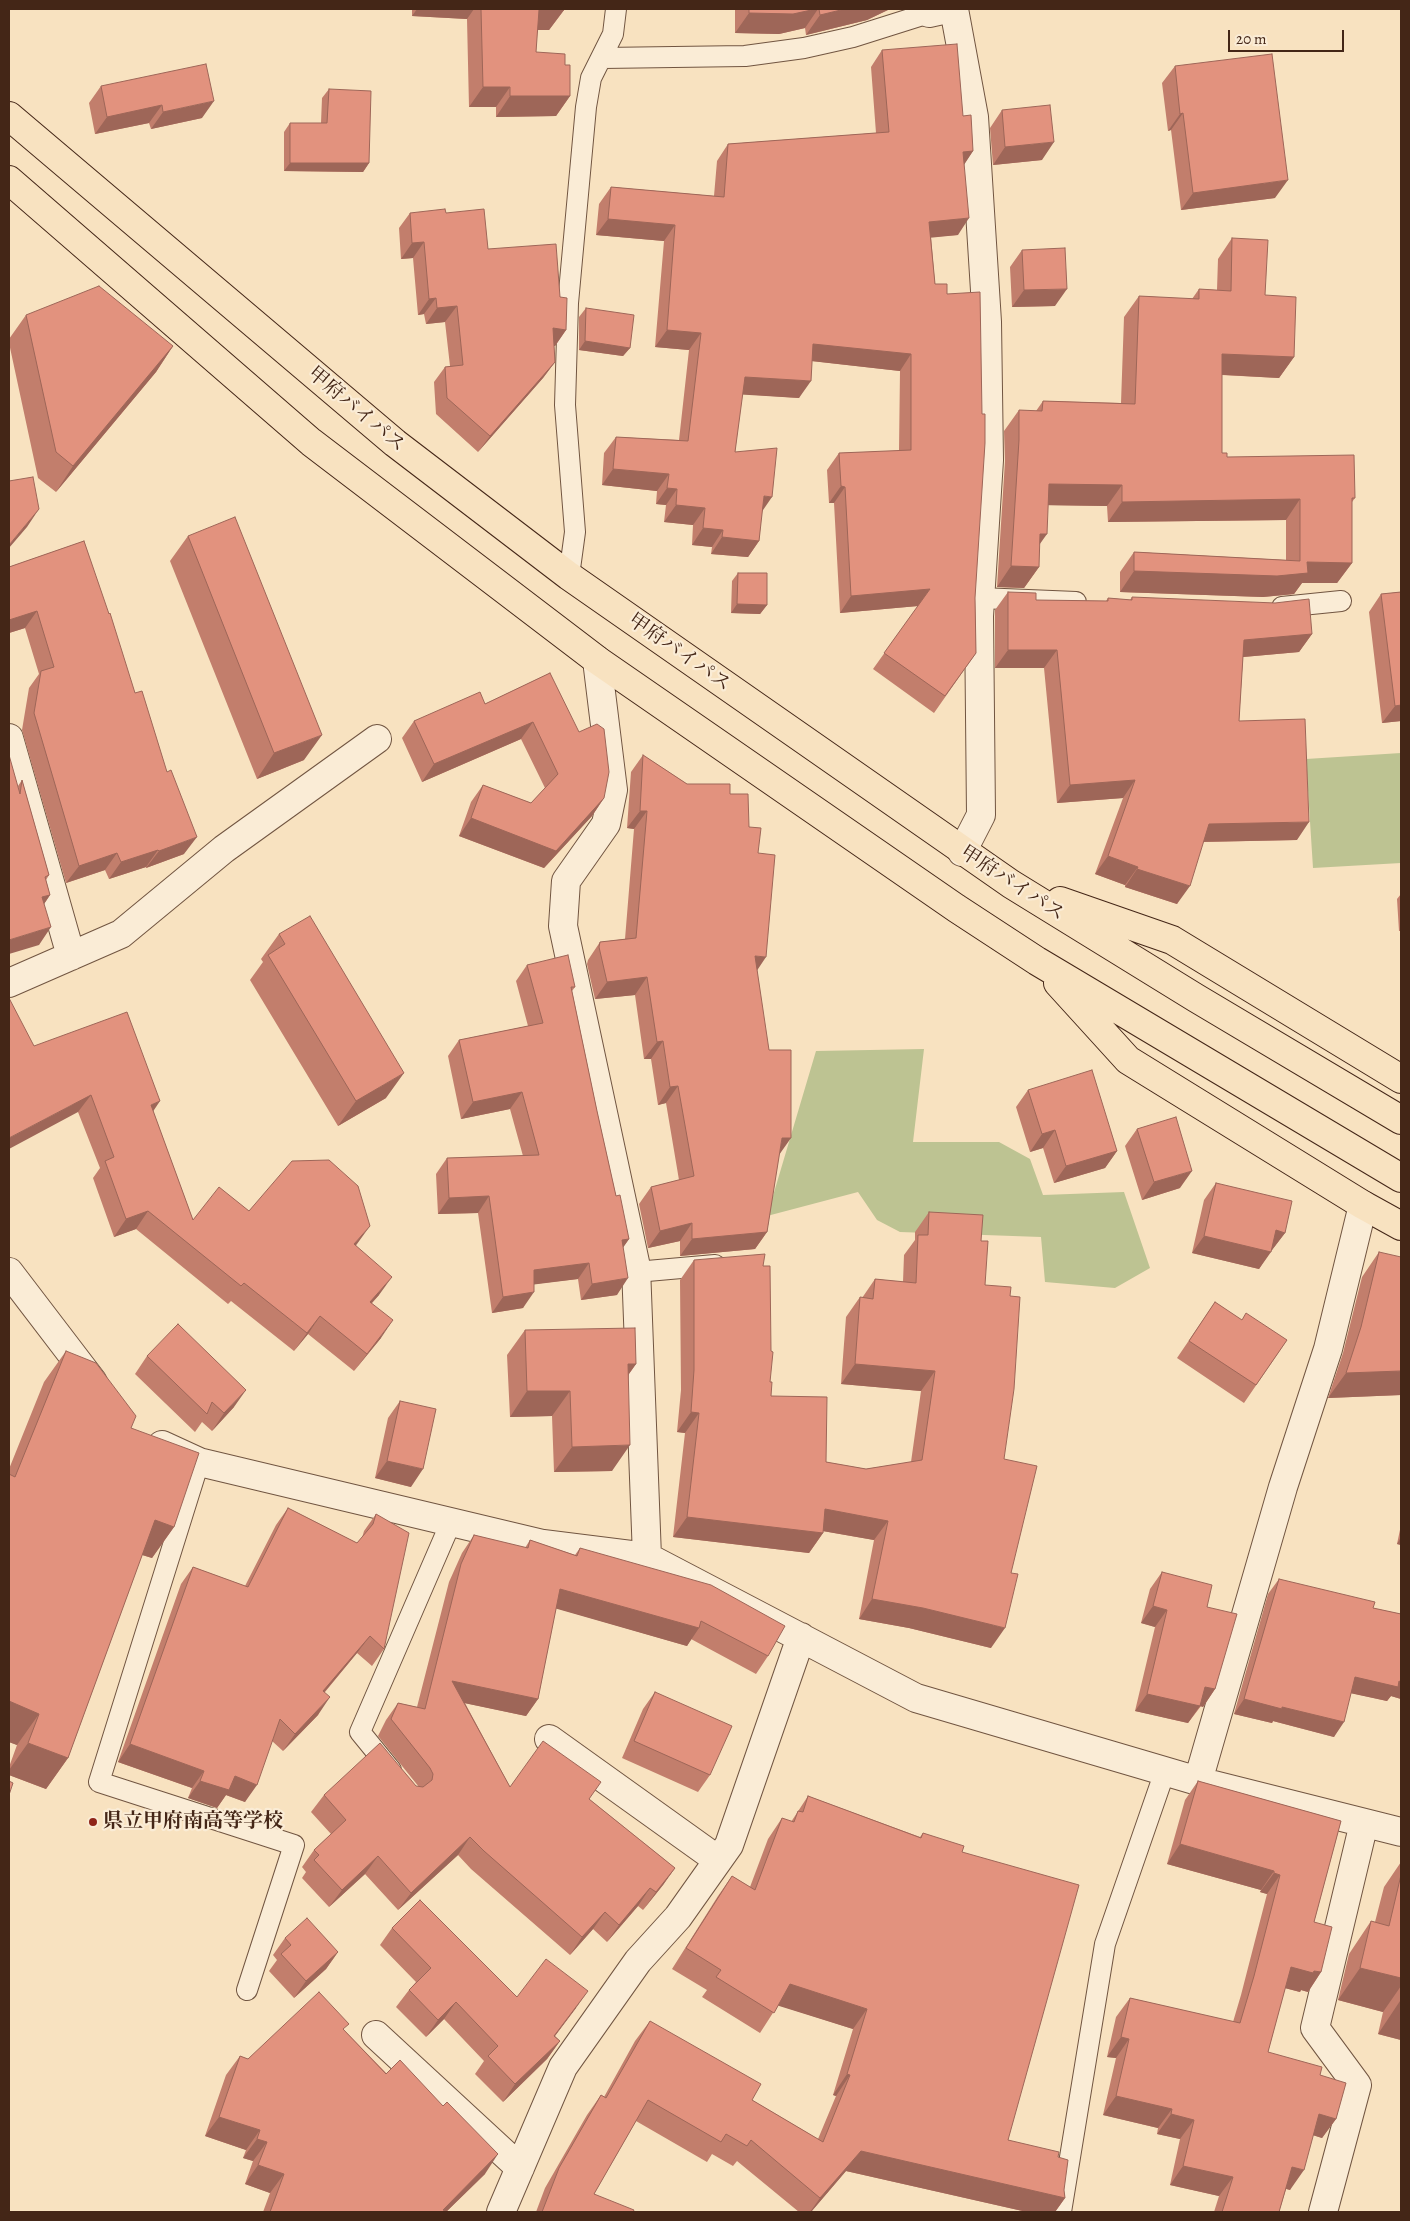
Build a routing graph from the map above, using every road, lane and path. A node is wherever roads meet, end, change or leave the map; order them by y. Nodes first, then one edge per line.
1 (616, 9) edge
2 (940, 10) edge
3 (602, 58) junction
4 (9, 116) edge
5 (9, 180) edge
6 (569, 576) junction
7 (980, 598) junction
8 (1341, 601) dead end
9 (1097, 602) edge
10 (1263, 609) edge
11 (597, 660) junction
12 (9, 738) edge
13 (377, 739) dead end
14 (962, 852) junction
15 (1011, 884) junction
16 (71, 956) junction
17 (1037, 961) junction
18 (9, 984) edge
19 (1401, 1079) edge
20 (1401, 1120) edge
21 (1401, 1178) edge
22 (1363, 1205) junction
23 (1401, 1226) edge
24 (738, 1262) edge
25 (9, 1272) edge
26 (636, 1272) junction
27 (108, 1401) edge
28 (142, 1436) edge
29 (200, 1462) junction
30 (451, 1522) junction
31 (646, 1557) junction
32 (800, 1637) junction
33 (549, 1739) dead end
34 (1165, 1771) junction
35 (1198, 1781) junction
36 (403, 1785) edge
37 (1364, 1823) junction
38 (1401, 1832) edge
39 (718, 1860) junction
40 (247, 1990) dead end
41 (376, 2034) dead end
42 (520, 2168) junction
43 (501, 2212) edge
44 (1061, 2212) edge
45 (1323, 2212) edge

1 - 3 lane
2 - 3 lane
2 - 7 street
3 - 6 lane
4 - 6 highway, 甲府バイパス
5 - 11 highway
6 - 14 highway, 甲府バイパス
7 - 9 lane
7 - 14 street
8 - 10 lane
11 - 17 highway
11 - 26 street
12 - 16 street
13 - 16 street
14 - 15 highway, 甲府バイパス
15 - 19 highway
15 - 20 highway, 甲府バイパス
16 - 18 street
17 - 21 highway
17 - 22 highway
22 - 23 highway
22 - 35 street
24 - 26 lane
25 - 27 street
26 - 31 street
28 - 29 street
29 - 30 street
29 - 40 lane
30 - 31 street
30 - 36 lane
31 - 32 street
32 - 34 street
32 - 39 street
33 - 39 street
34 - 35 street
34 - 44 lane
35 - 37 street
37 - 38 street
37 - 45 street
39 - 42 street
41 - 42 street
42 - 43 street

